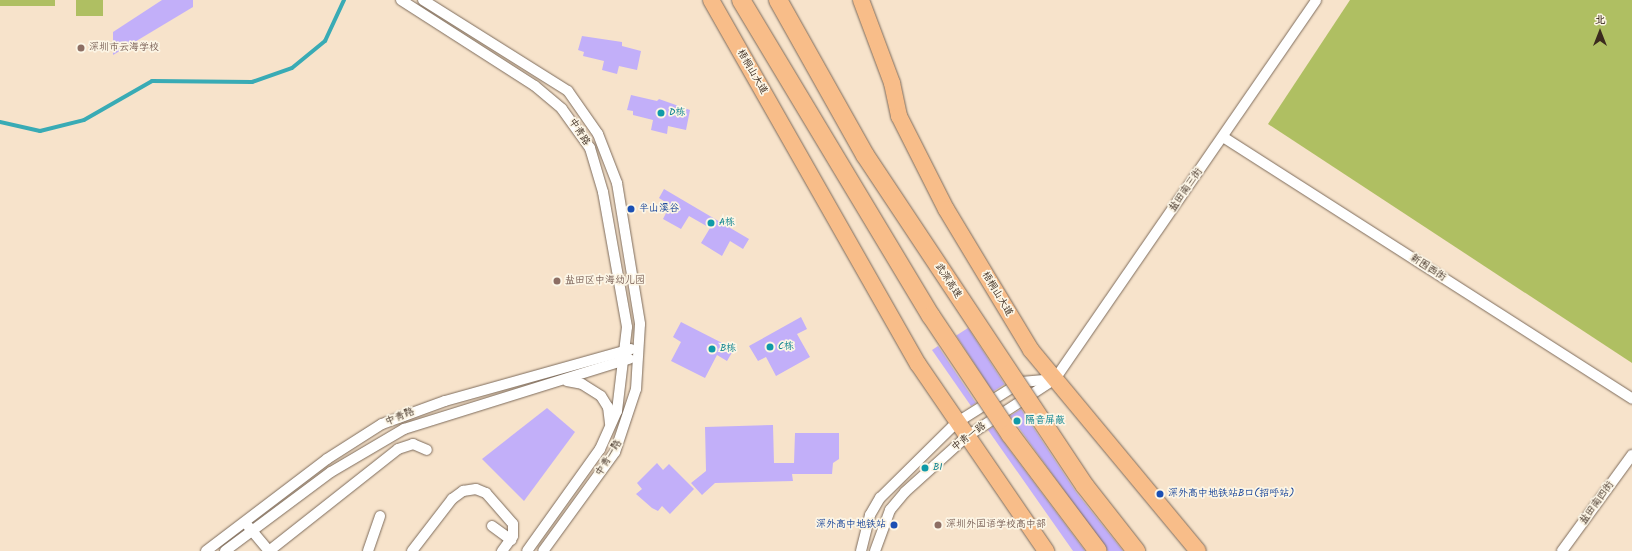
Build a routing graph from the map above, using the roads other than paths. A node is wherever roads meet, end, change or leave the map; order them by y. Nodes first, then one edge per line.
1 (400, 0) edge
2 (423, 0) edge
3 (712, 0) edge
4 (741, 0) edge
5 (778, 0) edge
6 (861, 0) edge
7 (1316, 0) edge
8 (1223, 137) junction
9 (626, 348) junction
10 (641, 351) junction
11 (625, 362) junction
12 (1055, 379) junction
13 (558, 382) junction
14 (1632, 399) edge
15 (956, 423) junction
16 (607, 437) junction
17 (966, 437) junction
18 (427, 450) dead end
19 (1632, 455) edge
20 (380, 516) dead end
21 (244, 522) junction
22 (492, 526) dead end
23 (252, 531) junction
24 (511, 540) junction
25 (206, 551) edge
26 (225, 551) edge
27 (269, 551) edge
28 (368, 551) edge
29 (412, 551) edge
30 (502, 551) edge
31 (527, 551) edge
32 (543, 551) edge
33 (861, 551) edge
34 (875, 551) edge
35 (1046, 551) edge
36 (1098, 551) edge
37 (1136, 551) edge
38 (1198, 551) edge
39 (1562, 551) edge

1 - 9 street, 中青路
2 - 10 street, 中青路
3 - 15 main road, 梧桐山大道
4 - 36 highway, bridge
5 - 37 highway, 武深高速, bridge
6 - 12 main road, 梧桐山大道
7 - 8 street, 盐田南三街
8 - 12 street, 盐田南三街
8 - 14 street, 新围西街
9 - 10 street, 中青路
9 - 11 street, 中青路
9 - 21 street, 中青路
10 - 11 street, 中青路
10 - 32 street, 中青一路
11 - 13 street, 中青路
11 - 16 street, 中青一路
12 - 15 street, 中青一路
12 - 17 street, 中青一路
12 - 38 main road, 梧桐山大道
13 - 16 street
13 - 23 street, 中青路
15 - 17 main road, 梧桐山大道
15 - 33 street, 中青一路
16 - 31 street, 中青一路
17 - 34 street, 中青一路
17 - 35 main road, 梧桐山大道
18 - 27 street
19 - 39 street, 盐田南四街
20 - 28 street
21 - 23 street
21 - 25 street, 中青路
22 - 24 street
23 - 26 street, 中青路
23 - 27 street
24 - 29 street
24 - 30 street

